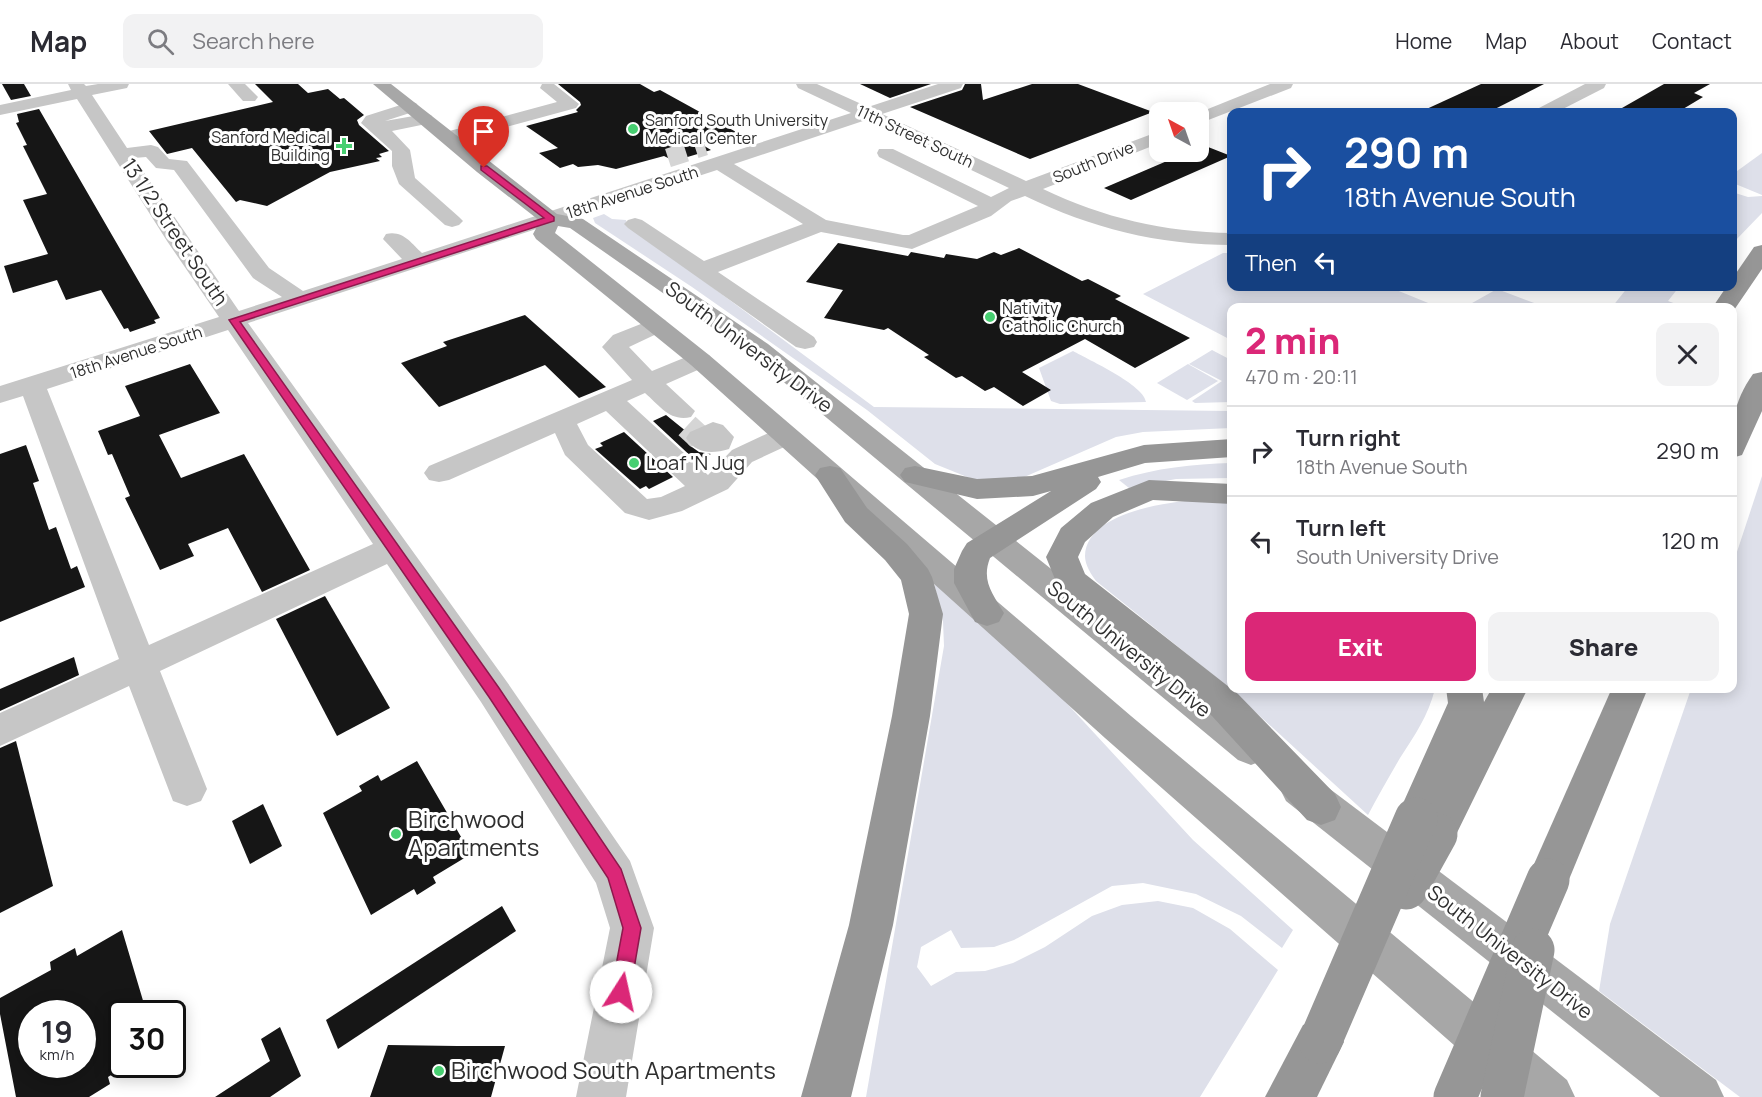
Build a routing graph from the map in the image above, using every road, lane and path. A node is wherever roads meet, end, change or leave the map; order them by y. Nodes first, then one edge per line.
1 (122, 84) edge
2 (236, 84) edge
3 (804, 84) edge
4 (955, 84) edge
5 (1285, 84) edge
6 (1598, 84) edge
7 (392, 87) edge
8 (79, 88) edge
9 (548, 88) dead end
10 (249, 97) dead end
11 (1553, 108) edge
12 (0, 110) edge
13 (418, 113) junction
14 (867, 114) junction
15 (1209, 115) edge
16 (741, 135) dead end
17 (448, 137) junction
18 (1149, 140) edge
19 (765, 147) junction
20 (885, 153) dead end
21 (123, 154) junction
22 (719, 163) junction
23 (635, 172) dead end
24 (652, 185) junction
25 (1027, 188) junction
26 (992, 206) junction
27 (551, 219) junction
28 (452, 221) dead end
29 (635, 224) dead end
30 (819, 225) junction
31 (394, 239) dead end
32 (1227, 239) edge
33 (1762, 252) edge
34 (218, 254) junction
35 (418, 262) junction
36 (702, 270) junction
37 (1737, 282) edge
38 (1725, 291) edge
39 (300, 299) junction
40 (1710, 303) edge
41 (234, 320) junction
42 (656, 325) junction
43 (805, 342) dead end
44 (700, 360) junction
45 (1762, 380) edge
46 (648, 382) junction
47 (32, 385) junction
48 (0, 395) edge
49 (609, 399) junction
50 (559, 420) junction
51 (706, 433) junction
52 (785, 435) junction
53 (1737, 438) edge
54 (1227, 448) edge
55 (1109, 465) junction
56 (439, 473) dead end
57 (830, 475) junction
58 (915, 475) junction
59 (705, 488) junction
60 (1227, 494) edge
61 (994, 538) junction
62 (392, 548) junction
63 (987, 613) junction
64 (140, 666) junction
65 (1465, 693) edge
66 (1507, 693) edge
67 (1628, 693) edge
68 (0, 730) edge
69 (188, 789) dead end
70 (1321, 807) junction
71 (1426, 826) junction
72 (1548, 880) junction
73 (601, 1097) edge
74 (826, 1097) edge
75 (1290, 1097) edge
76 (1455, 1097) edge
77 (1502, 1097) edge
78 (1550, 1097) edge
79 (1699, 1097) edge

1 - 8 street
2 - 10 street
3 - 14 street, 11th Street South
4 - 14 street, 18th Avenue South
5 - 15 street
6 - 11 street
7 - 13 main road, South University Drive
8 - 12 street
8 - 21 street, 13 1/2 Street South
9 - 17 street
13 - 17 main road, South University Drive
13 - 28 street
14 - 19 street, 18th Avenue South
14 - 25 street, 11th Street South
16 - 19 street
17 - 27 main road, South University Drive
18 - 25 street, South Drive
19 - 22 street, 18th Avenue South
20 - 26 street
21 - 34 street, 13 1/2 Street South
21 - 34 street
22 - 24 street, 18th Avenue South
22 - 30 street
23 - 24 street
24 - 27 street, 18th Avenue South
25 - 26 street, South Drive
25 - 32 street, 11th Street South
26 - 30 street, South Drive
27 - 35 street, 18th Avenue South
27 - 42 main road, South University Drive
27 - 58 main road, South University Drive
29 - 36 street
30 - 36 street
31 - 35 street
33 - 37 highway
34 - 39 street
34 - 41 street, 13 1/2 Street South
35 - 39 street, 18th Avenue South
36 - 43 street
38 - 40 highway
39 - 41 street, 18th Avenue South
41 - 47 street, 18th Avenue South
41 - 62 street, 13 1/2 Street South
42 - 44 main road, South University Drive
42 - 46 street
44 - 46 street
44 - 52 main road, South University Drive
44 - 58 main road
45 - 53 highway
46 - 49 street
46 - 51 street
47 - 48 street, 18th Avenue South
47 - 64 street
49 - 50 street
49 - 59 street
50 - 56 street
50 - 59 street
51 - 52 street
51 - 59 street
52 - 57 main road, South University Drive
54 - 55 highway
55 - 58 highway
55 - 61 highway
57 - 63 main road, South University Drive
57 - 74 highway
58 - 61 main road, South University Drive
60 - 70 highway
61 - 63 highway
61 - 70 main road, South University Drive
62 - 64 street
62 - 73 street, 13 1/2 Street South
63 - 78 main road, South University Drive
64 - 68 street
64 - 69 street
65 - 71 highway
66 - 71 highway
67 - 72 highway
70 - 79 main road, South University Drive
71 - 75 highway, bridge
72 - 76 highway, bridge
72 - 77 highway, bridge

